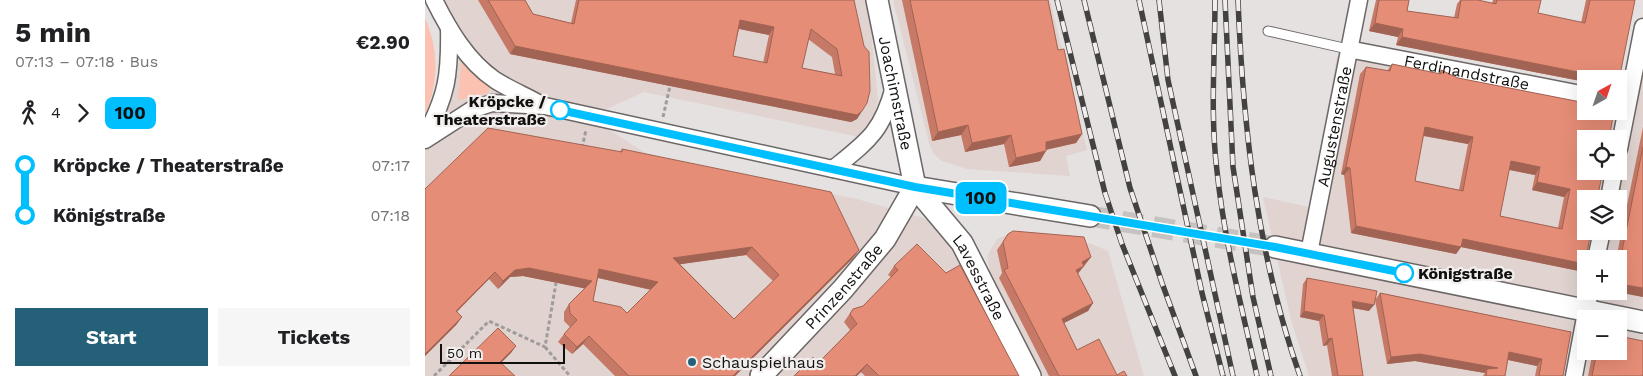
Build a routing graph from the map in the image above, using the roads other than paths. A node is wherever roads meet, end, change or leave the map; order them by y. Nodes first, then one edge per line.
1 (434, 0) edge
2 (877, 0) edge
3 (1359, 0) edge
4 (1643, 27) edge
5 (449, 28) junction
6 (1269, 31) dead end
7 (1348, 49) junction
8 (895, 85) junction
9 (1577, 93) edge
10 (1630, 103) edge
11 (545, 106) junction
12 (1624, 130) edge
13 (425, 136) edge
14 (425, 140) edge
15 (833, 169) junction
16 (915, 187) junction
17 (1089, 216) tunnel mouth
18 (1275, 247) tunnel mouth
19 (1309, 253) junction
20 (1577, 298) edge
21 (1588, 300) edge
22 (1643, 322) edge
23 (761, 376) edge
24 (1030, 376) edge
25 (1574, 376) edge

1 - 5 street
2 - 8 street, Joachimstraße
3 - 7 street, Augustenstraße
4 - 10 street
5 - 11 street
5 - 13 street
6 - 7 lane
7 - 9 street, Ferdinandstraße
7 - 19 street, Augustenstraße
8 - 15 street
8 - 16 street, Joachimstraße
10 - 12 street
11 - 14 street
11 - 15 street
15 - 16 street
16 - 17 street
16 - 23 street, Prinzenstraße
16 - 24 street, Lavesstraße
18 - 19 street
19 - 20 street
21 - 22 street
21 - 25 street

